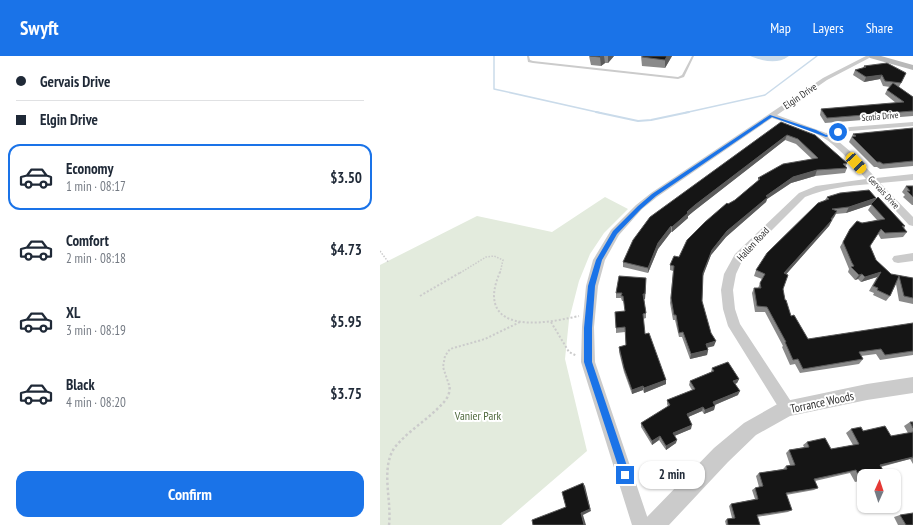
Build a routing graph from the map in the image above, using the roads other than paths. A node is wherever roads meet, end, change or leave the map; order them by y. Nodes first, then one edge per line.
1 (528, 56) edge
2 (694, 56) edge
3 (870, 56) edge
4 (873, 56) edge
5 (913, 68) edge
6 (771, 116) junction
7 (913, 124) edge
8 (826, 136) junction
9 (913, 177) edge
10 (873, 181) junction
11 (913, 223) edge
12 (913, 258) edge
13 (898, 260) dead end
14 (913, 385) edge
15 (787, 408) junction
16 (641, 525) edge
17 (655, 525) edge

1 - 2 lane
3 - 6 street, Elgin Drive
4 - 5 main road
6 - 8 street, Gervais Drive
6 - 16 street, Elgin Drive
7 - 8 street, Scotia Drive
8 - 10 street, Gervais Drive
9 - 10 street, Hallen Road
10 - 11 street, Gervais Drive
10 - 15 street, Hallen Road
12 - 13 street
14 - 15 street, Torrance Woods
15 - 17 street, Torrance Woods

